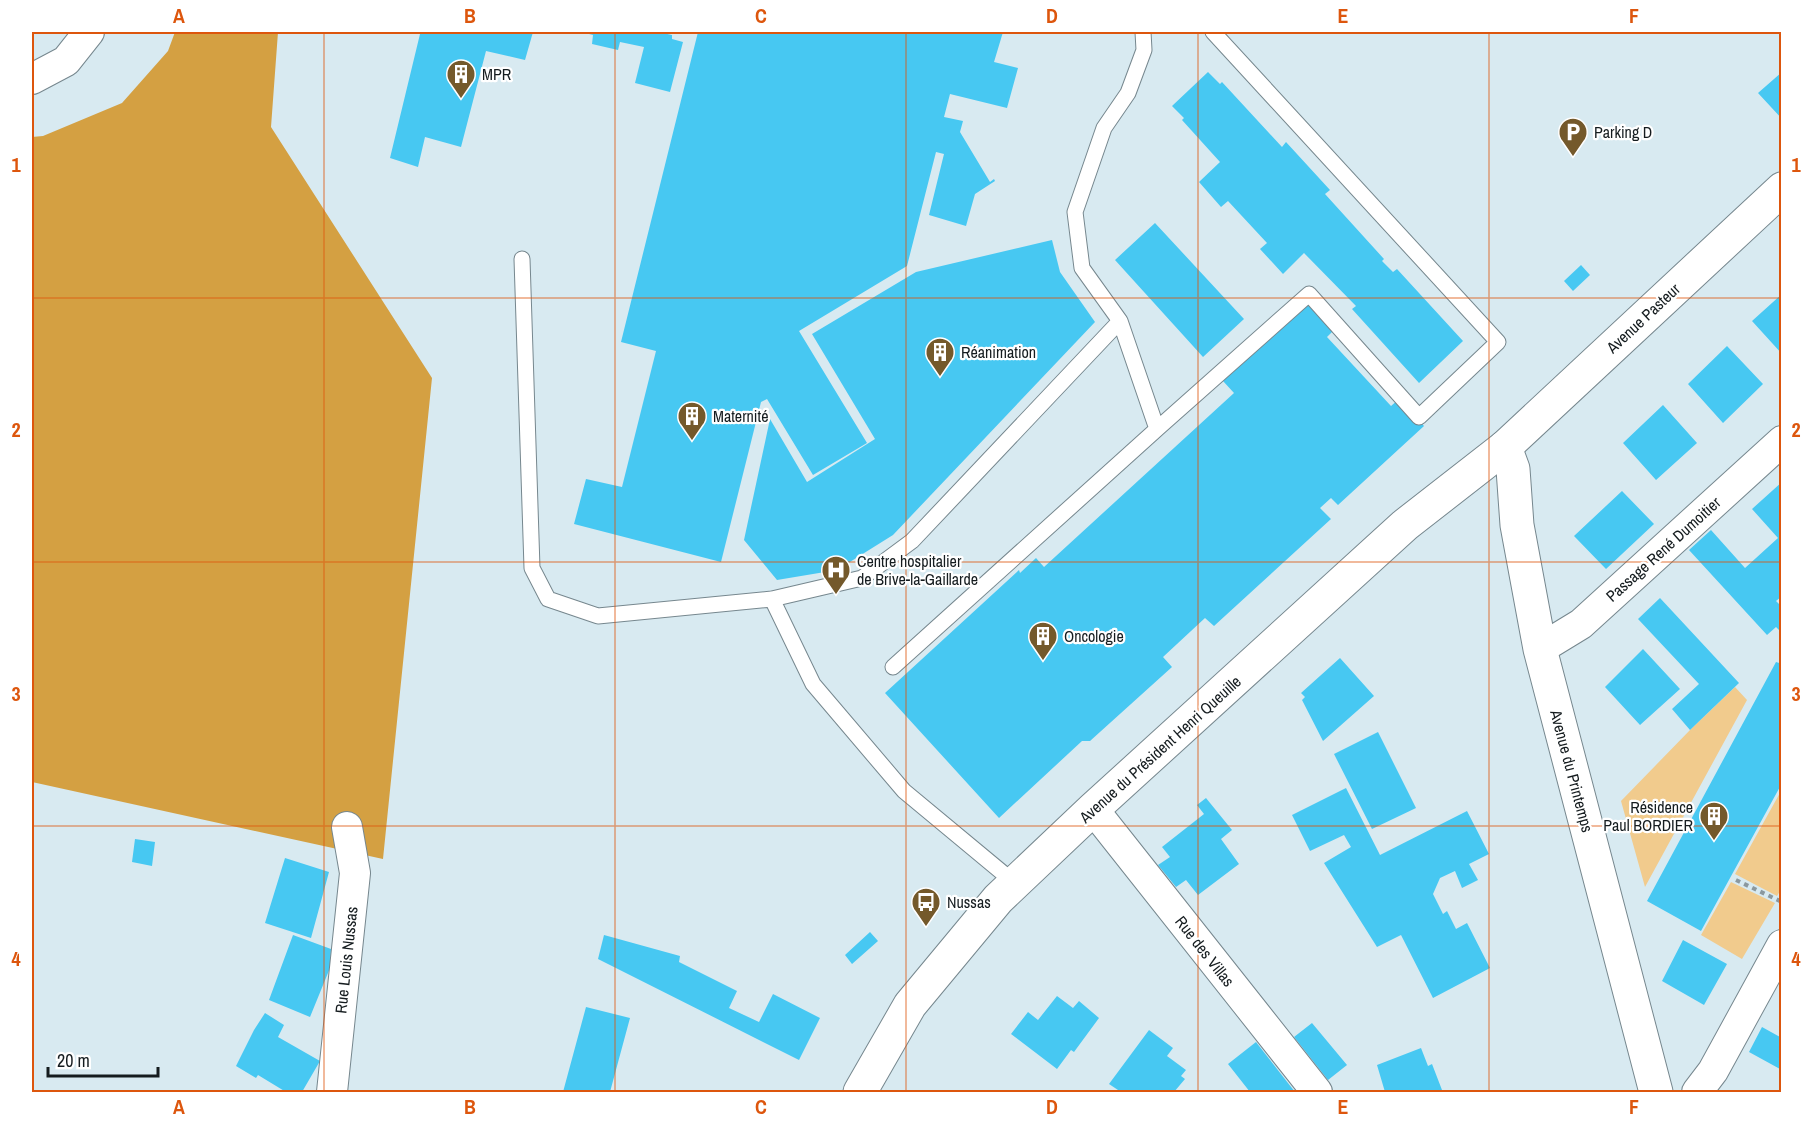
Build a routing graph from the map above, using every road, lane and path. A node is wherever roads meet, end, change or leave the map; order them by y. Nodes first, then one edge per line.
1 (88, 32) edge
2 (1143, 32) edge
3 (1213, 32) edge
4 (32, 78) edge
5 (1782, 189) edge
6 (522, 259) dead end
7 (1120, 321) junction
8 (1157, 429) junction
9 (1782, 441) edge
10 (1505, 447) junction
11 (772, 599) junction
12 (1540, 650) junction
13 (893, 667) dead end
14 (1093, 809) junction
15 (347, 827) dead end
16 (1736, 880) dead end
17 (1016, 884) junction
18 (1782, 902) edge
19 (1782, 945) edge
20 (332, 1092) edge
21 (860, 1092) edge
22 (1317, 1092) edge
23 (1656, 1092) edge
24 (1697, 1092) edge

1 - 4 street
2 - 7 lane
3 - 8 lane
5 - 10 main road, Avenue Pasteur
6 - 11 lane
7 - 8 lane
7 - 11 lane
8 - 13 lane
9 - 12 street, Passage René Dumoitier
10 - 12 main road, Avenue du Printemps
10 - 14 main road, Avenue du Président Henri Queuille
11 - 17 lane
12 - 23 main road, Avenue du Printemps
14 - 17 main road, Avenue du Président Henri Queuille
14 - 22 street, Rue des Villas
15 - 20 street, Rue Louis Nussas
16 - 18 path
17 - 21 main road, Avenue du Président Henri Queuille
19 - 24 street

